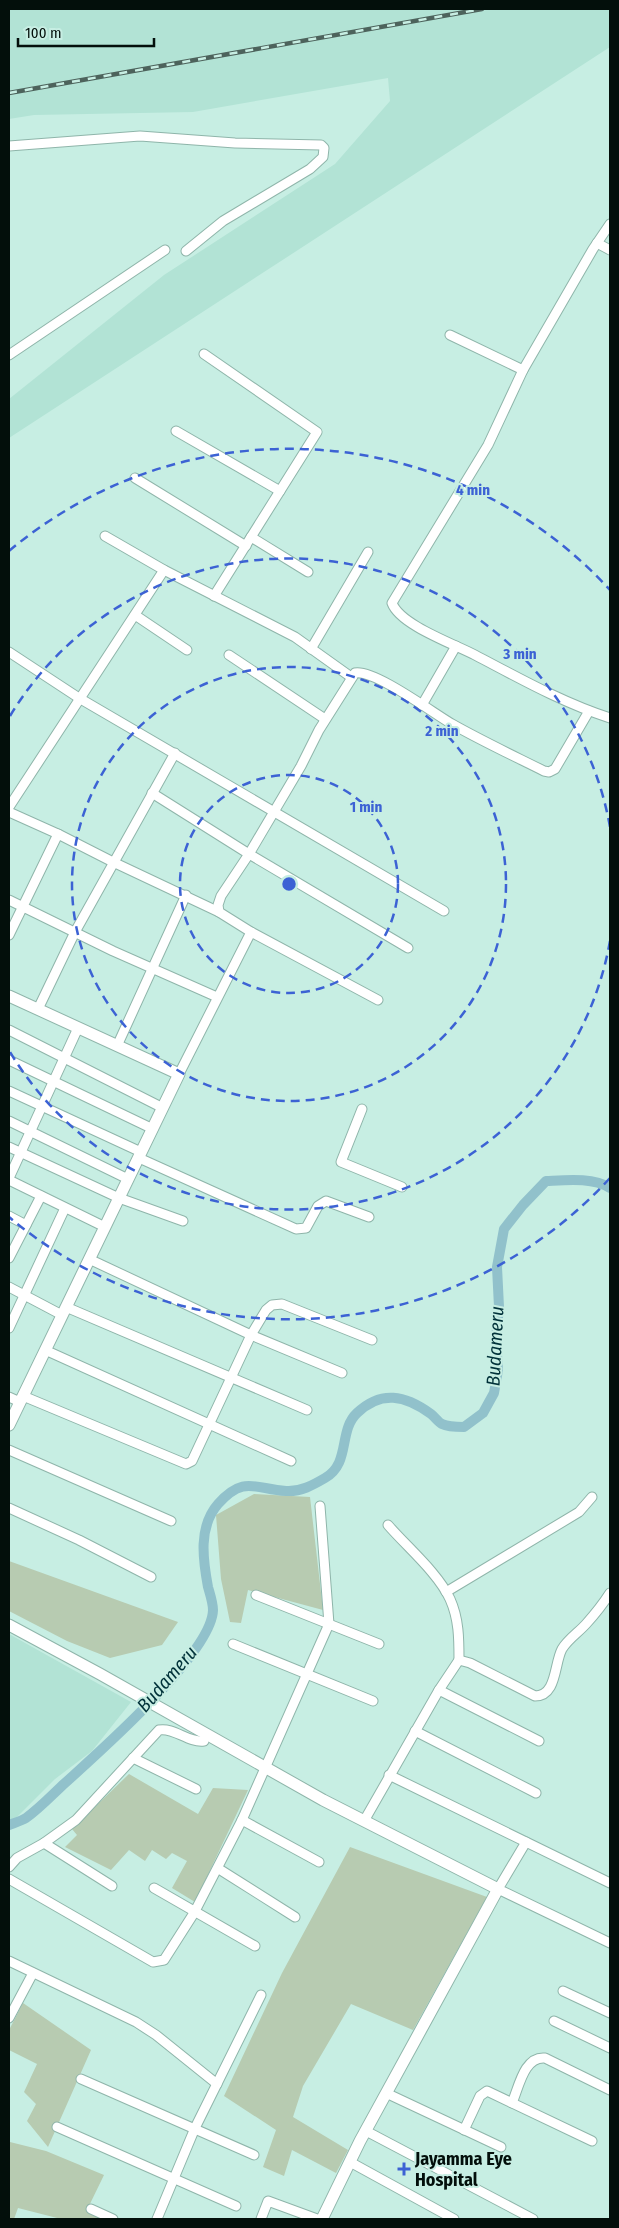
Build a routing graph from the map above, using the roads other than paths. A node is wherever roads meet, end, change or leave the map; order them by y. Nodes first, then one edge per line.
1 (9, 146) edge
2 (610, 224) edge
3 (597, 243) junction
4 (165, 250) dead end
5 (610, 250) edge
6 (186, 251) dead end
7 (450, 335) dead end
8 (204, 354) dead end
9 (9, 355) edge
10 (523, 370) junction
11 (176, 431) dead end
12 (135, 478) dead end
13 (280, 491) junction
14 (105, 536) dead end
15 (251, 537) junction
16 (246, 546) junction
17 (368, 552) dead end
18 (164, 570) junction
19 (308, 572) dead end
20 (214, 596) junction
21 (134, 615) junction
22 (456, 646) junction
23 (311, 649) junction
24 (188, 650) dead end
25 (9, 652) edge
26 (229, 656) dead end
27 (351, 677) junction
28 (79, 698) junction
29 (422, 705) junction
30 (589, 711) junction
31 (610, 718) edge
32 (325, 719) junction
33 (175, 753) junction
34 (152, 793) junction
35 (9, 806) edge
36 (274, 811) junction
37 (9, 812) edge
38 (58, 834) junction
39 (249, 854) junction
40 (113, 862) junction
41 (186, 895) junction
42 (9, 900) edge
43 (22, 907) junction
44 (444, 911) dead end
45 (219, 912) junction
46 (75, 932) junction
47 (251, 932) junction
48 (9, 935) edge
49 (408, 948) dead end
50 (152, 969) junction
51 (9, 996) edge
52 (217, 997) junction
53 (378, 1000) dead end
54 (38, 1009) junction
55 (78, 1028) junction
56 (9, 1030) edge
57 (117, 1046) junction
58 (65, 1059) junction
59 (9, 1060) edge
60 (179, 1074) junction
61 (53, 1082) junction
62 (9, 1091) edge
63 (42, 1107) junction
64 (163, 1108) junction
65 (362, 1109) dead end
66 (9, 1121) edge
67 (153, 1129) junction
68 (30, 1131) junction
69 (9, 1147) edge
70 (20, 1153) junction
71 (140, 1155) junction
72 (9, 1179) edge
73 (128, 1180) junction
74 (402, 1188) dead end
75 (41, 1196) junction
76 (119, 1198) junction
77 (65, 1208) junction
78 (9, 1216) edge
79 (369, 1217) dead end
80 (183, 1221) dead end
81 (26, 1225) junction
82 (105, 1227) junction
83 (9, 1255) edge
84 (89, 1259) junction
85 (9, 1287) edge
86 (24, 1295) junction
87 (64, 1311) junction
88 (9, 1328) edge
89 (251, 1335) junction
90 (372, 1340) dead end
91 (45, 1350) junction
92 (342, 1373) dead end
93 (231, 1378) junction
94 (9, 1397) edge
95 (21, 1399) junction
96 (307, 1410) dead end
97 (210, 1423) junction
98 (9, 1425) edge
99 (9, 1450) edge
100 (291, 1460) dead end
101 (592, 1497) dead end
102 (320, 1506) dead end
103 (9, 1508) edge
104 (171, 1521) dead end
105 (388, 1525) dead end
106 (151, 1577) dead end
107 (446, 1592) junction
108 (610, 1593) edge
109 (256, 1595) dead end
110 (329, 1624) junction
111 (9, 1625) edge
112 (233, 1644) dead end
113 (379, 1644) dead end
114 (459, 1660) junction
115 (306, 1675) junction
116 (439, 1690) junction
117 (373, 1701) dead end
118 (415, 1731) junction
119 (205, 1737) junction
120 (539, 1741) dead end
121 (133, 1758) junction
122 (266, 1767) junction
123 (389, 1775) junction
124 (196, 1789) dead end
125 (536, 1793) dead end
126 (242, 1820) junction
127 (364, 1821) junction
128 (526, 1842) junction
129 (44, 1844) junction
130 (319, 1862) dead end
131 (9, 1867) edge
132 (219, 1869) junction
133 (9, 1879) edge
134 (610, 1883) edge
135 (112, 1886) dead end
136 (154, 1888) dead end
137 (498, 1889) junction
138 (194, 1913) junction
139 (295, 1917) dead end
140 (610, 1943) edge
141 (255, 1946) dead end
142 (9, 1961) edge
143 (33, 1973) junction
144 (563, 1991) dead end
145 (261, 1996) dead end
146 (610, 2013) edge
147 (9, 2018) edge
148 (554, 2021) dead end
149 (610, 2048) edge
150 (81, 2079) dead end
151 (217, 2084) junction
152 (610, 2090) edge
153 (386, 2093) junction
154 (512, 2103) junction
155 (57, 2127) dead end
156 (195, 2128) junction
157 (464, 2130) junction
158 (366, 2131) junction
159 (592, 2141) dead end
160 (501, 2147) dead end
161 (254, 2155) dead end
162 (350, 2162) junction
163 (174, 2180) junction
164 (236, 2206) dead end
165 (92, 2209) dead end
166 (113, 2219) edge
167 (157, 2219) edge
168 (261, 2219) edge
169 (317, 2219) edge
170 (322, 2219) edge
171 (454, 2219) edge
172 (534, 2219) edge

1 - 6 street
2 - 3 street
3 - 5 street
3 - 10 street
4 - 9 street
7 - 10 street
8 - 13 street
10 - 22 street
11 - 13 street
12 - 16 street
13 - 15 street
14 - 18 street
15 - 16 street
15 - 19 street
16 - 20 street
17 - 23 street
18 - 20 street
18 - 21 street
20 - 23 street
21 - 24 street
21 - 28 street
22 - 29 street
22 - 30 street
23 - 27 street
25 - 28 street
26 - 32 street
27 - 29 street
27 - 32 street
28 - 33 street
28 - 35 street
29 - 30 street
30 - 31 street
32 - 36 street
33 - 34 street
33 - 36 street
34 - 39 street
34 - 40 street
36 - 39 street
36 - 44 street
37 - 38 street
38 - 40 street
38 - 43 street
39 - 45 street
39 - 49 street
40 - 41 street
40 - 46 street
41 - 45 street
41 - 50 street
42 - 43 street
43 - 46 street
43 - 48 street
45 - 47 street
46 - 50 street
46 - 54 street
47 - 52 street
47 - 53 street
50 - 52 street
50 - 57 street
51 - 54 street
52 - 60 street
54 - 55 street
55 - 57 street
55 - 58 street
56 - 58 street
57 - 60 street
58 - 61 street
58 - 64 street
59 - 61 street
60 - 64 street
61 - 63 street
61 - 67 street
62 - 63 street
63 - 68 street
63 - 71 street
64 - 67 street
65 - 74 street
66 - 68 street
67 - 71 street
68 - 70 street
68 - 73 street
69 - 70 street
70 - 72 street
70 - 76 street
71 - 73 street
71 - 79 street
72 - 75 street
73 - 76 street
75 - 77 street
75 - 81 street
76 - 80 street
76 - 82 street
77 - 82 street
77 - 86 street
78 - 81 street
81 - 83 street
82 - 84 street
84 - 87 street
84 - 89 street
85 - 86 street
86 - 87 street
86 - 88 street
87 - 91 street
87 - 93 street
89 - 90 street
89 - 92 street
89 - 93 street
91 - 95 street
91 - 97 street
93 - 96 street
93 - 97 street
94 - 95 street
95 - 97 street
95 - 98 street
97 - 100 street
99 - 104 street
101 - 107 street
102 - 110 street
103 - 106 street
105 - 107 street
107 - 114 street
108 - 114 street
109 - 110 street
110 - 113 street
110 - 115 street
111 - 119 street
112 - 115 street
114 - 116 street
115 - 117 street
115 - 122 street
116 - 118 street
116 - 120 street
118 - 123 street
118 - 125 street
119 - 121 street
119 - 122 street
121 - 124 street
121 - 129 street
122 - 126 street
122 - 127 street
123 - 127 street
123 - 128 street
126 - 130 street
126 - 132 street
127 - 137 street
128 - 134 street
128 - 137 street
129 - 131 street
129 - 135 street
132 - 138 street
132 - 139 street
133 - 138 street
136 - 138 street
137 - 140 street
137 - 153 street
138 - 141 street
142 - 143 street
143 - 147 street
143 - 151 street
144 - 146 street
145 - 151 street
148 - 149 street
150 - 156 street
151 - 156 street
152 - 154 street
153 - 157 street
153 - 158 street
154 - 157 street
154 - 159 street
155 - 163 street
156 - 161 street
156 - 163 street
157 - 160 street
158 - 162 street
158 - 172 street
162 - 170 street
162 - 171 street
163 - 164 street
163 - 167 street
165 - 166 street
168 - 169 street

